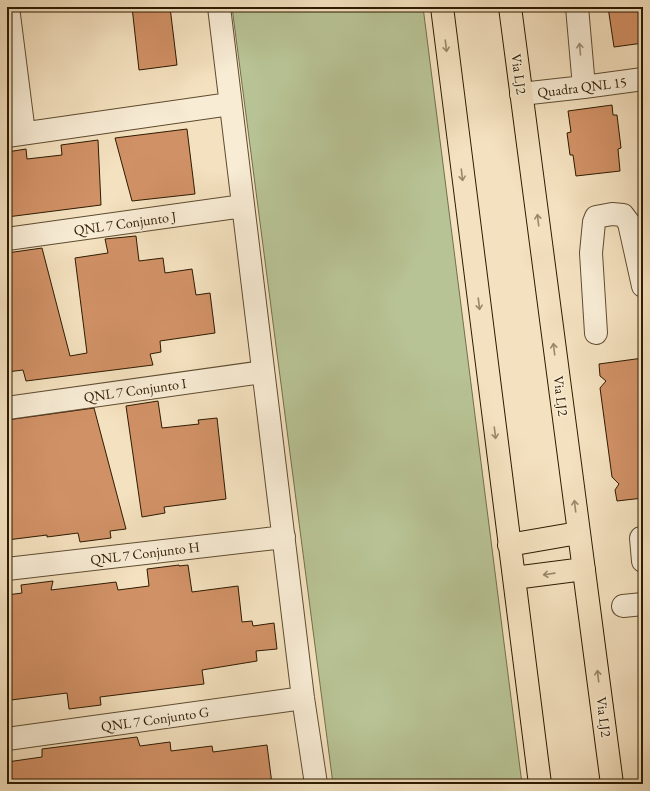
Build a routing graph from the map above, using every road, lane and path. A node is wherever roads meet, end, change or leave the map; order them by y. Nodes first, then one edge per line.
1 (8, 7) edge
2 (219, 7) edge
3 (442, 7) edge
4 (510, 7) edge
5 (577, 7) edge
6 (643, 79) edge
7 (584, 87) junction
8 (521, 94) junction
9 (230, 104) junction
10 (15, 135) edge
11 (243, 206) junction
12 (7, 239) edge
13 (643, 286) edge
14 (596, 333) dead end
15 (263, 372) junction
16 (7, 408) edge
17 (578, 533) junction
18 (284, 537) junction
19 (641, 538) dead end
20 (509, 544) junction
21 (643, 562) edge
22 (7, 569) edge
23 (584, 569) junction
24 (514, 578) junction
25 (303, 698) junction
26 (7, 739) edge
27 (316, 784) edge
28 (540, 784) edge
29 (612, 784) edge

1 - 10 street
2 - 9 street
3 -> 20 main road
4 - 8 main road, Via LJ2
7 -> 5 street
6 - 7 street, Quadra QNL 15
7 - 8 street, Quadra QNL 15
17 -> 8 main road, Via LJ2
9 - 10 street
9 - 11 street
11 - 12 street, QNL 7 Conjunto J
11 - 15 street
13 - 14 street
15 - 16 street, QNL 7 Conjunto I
15 - 18 street
17 - 20 main road
17 - 23 main road, Via LJ2
18 - 22 street, QNL 7 Conjunto H
18 - 25 street
19 - 21 street
20 - 24 main road
23 -> 24 main road
29 -> 23 main road, Via LJ2
24 - 28 main road
25 - 26 street, QNL 7 Conjunto G
25 - 27 street

